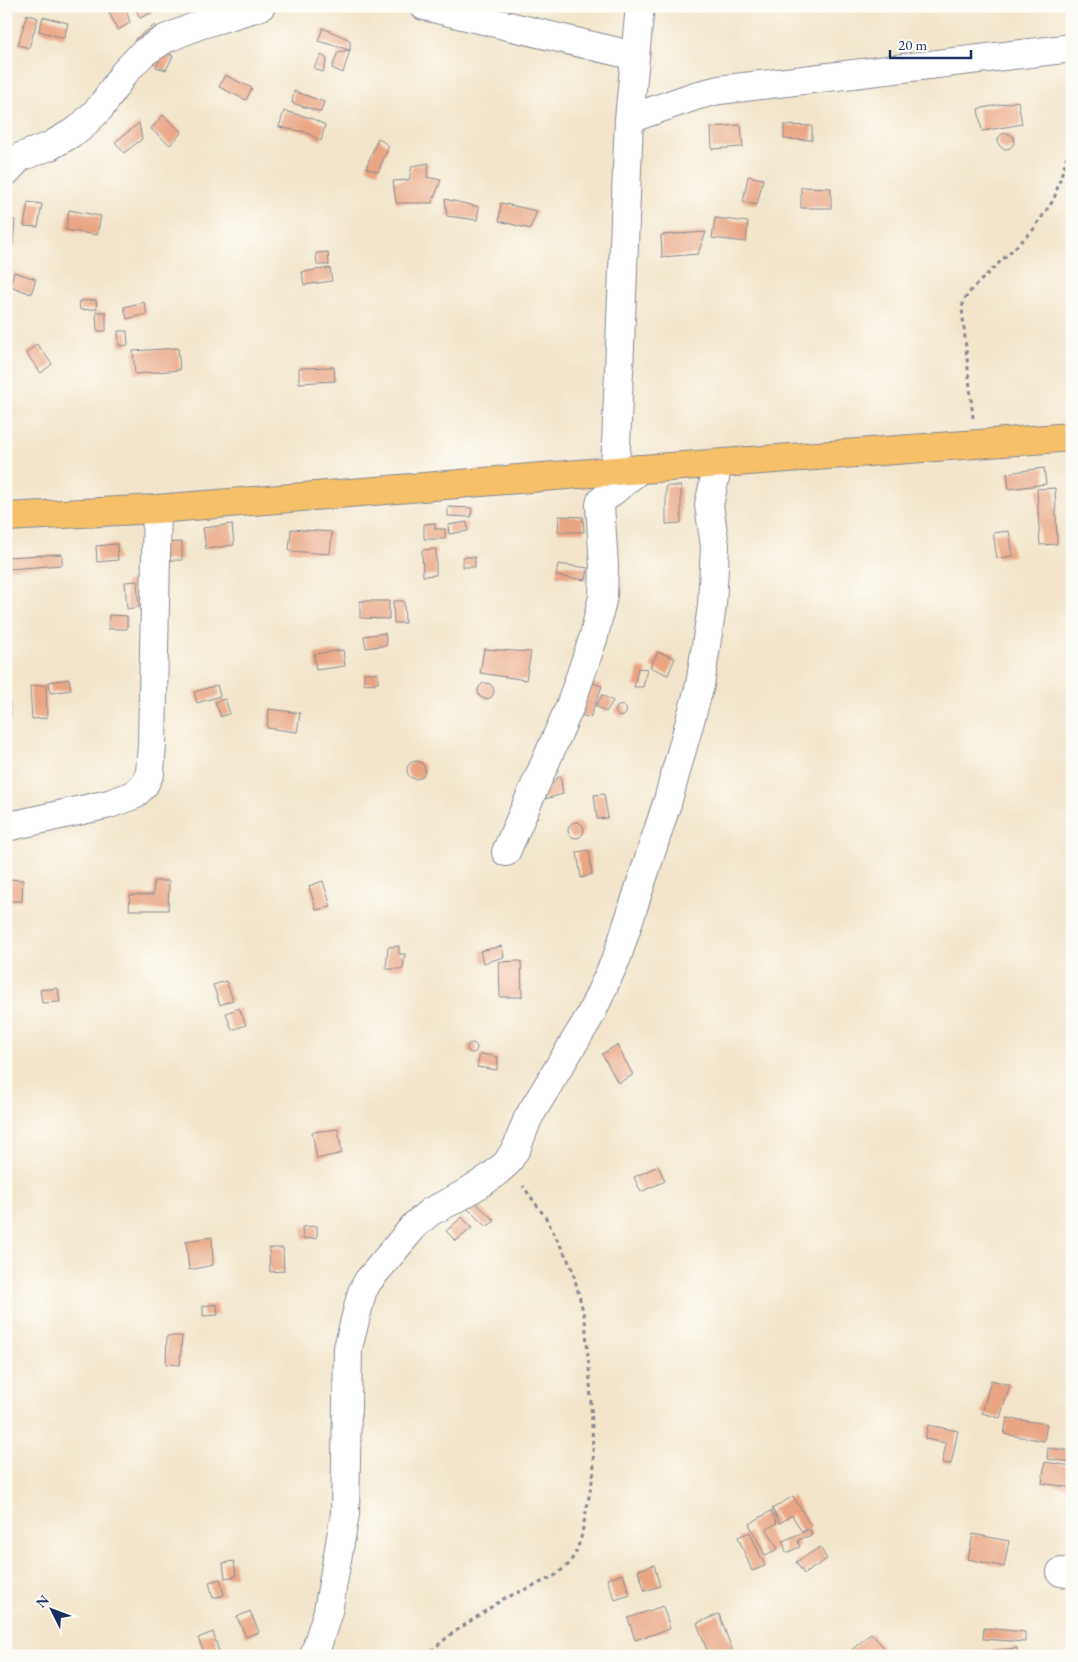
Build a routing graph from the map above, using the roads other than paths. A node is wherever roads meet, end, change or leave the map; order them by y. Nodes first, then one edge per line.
1 (261, 6) edge
2 (424, 6) edge
3 (640, 6) edge
4 (1072, 48) edge
5 (635, 56) junction
6 (629, 119) junction
7 (6, 172) edge
8 (1072, 437) edge
9 (718, 464) junction
10 (627, 470) junction
11 (157, 509) junction
12 (6, 518) edge
13 (6, 827) edge
14 (506, 852) dead end
15 (314, 1656) edge

1 - 7 street
2 - 5 street
3 - 5 street
4 - 6 street
5 - 6 street
6 - 10 street
8 - 9 main road
9 - 10 main road
9 - 15 street
10 - 11 main road
10 - 14 street
11 - 12 main road
11 - 13 street

